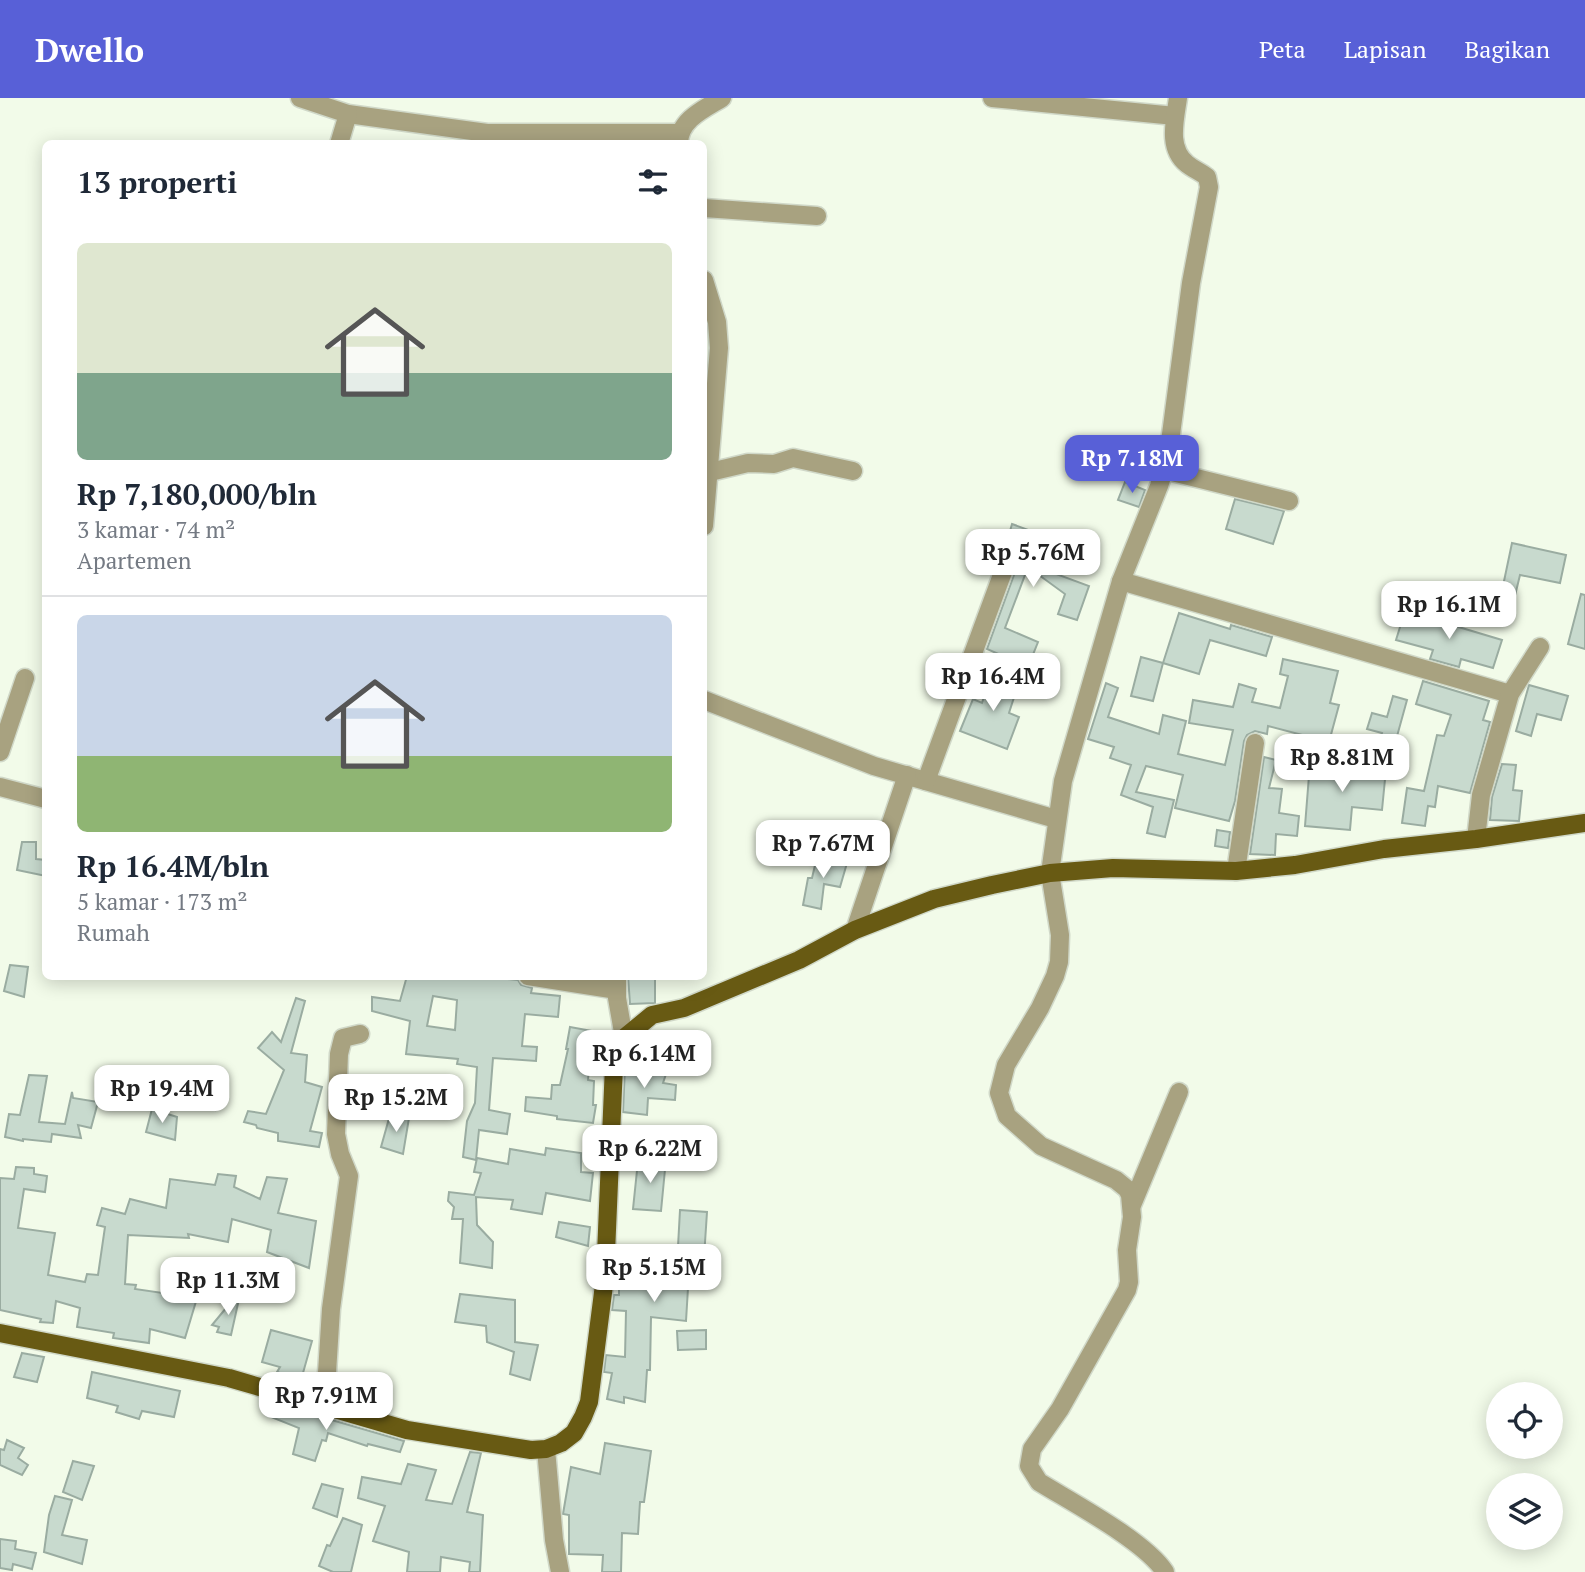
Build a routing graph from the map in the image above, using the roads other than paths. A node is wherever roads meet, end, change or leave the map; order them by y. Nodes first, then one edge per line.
1 (300, 98) edge
2 (722, 98) edge
3 (992, 98) edge
4 (1177, 107) edge
5 (348, 114) junction
6 (679, 138) edge
7 (339, 140) edge
8 (707, 208) edge
9 (817, 216) dead end
10 (707, 289) edge
11 (1164, 470) junction
12 (853, 471) dead end
13 (710, 472) junction
14 (707, 499) edge
15 (1289, 501) dead end
16 (1003, 572) dead end
17 (1121, 581) junction
18 (1540, 647) dead end
19 (25, 678) dead end
20 (1510, 694) junction
21 (707, 700) edge
22 (1255, 743) dead end
23 (0, 752) edge
24 (907, 775) junction
25 (926, 781) junction
26 (0, 787) edge
27 (42, 798) edge
28 (1056, 819) junction
29 (1585, 822) edge
30 (1476, 839) junction
31 (1236, 871) junction
32 (1049, 873) junction
33 (855, 930) junction
34 (579, 980) edge
35 (617, 983) edge
36 (360, 1034) dead end
37 (624, 1038) junction
38 (1178, 1092) dead end
39 (1132, 1205) junction
40 (0, 1333) edge
41 (325, 1405) junction
42 (546, 1449) junction
43 (560, 1572) edge
44 (1165, 1572) edge

1 - 5 street
2 - 6 street
3 - 4 street
4 - 11 street
5 - 6 street
5 - 7 street
8 - 9 street
10 - 13 street
11 - 15 street
11 - 17 street
12 - 13 street
13 - 14 street
16 - 25 street
17 - 20 street
17 - 28 street
18 - 20 street
19 - 23 street
20 - 30 street
21 - 24 street
22 - 31 street
24 - 25 street
24 - 33 street
25 - 28 street
26 - 27 street
28 - 32 street
29 - 30 main road
30 - 31 main road
31 - 32 main road
32 - 33 main road
32 - 39 street
33 - 37 main road
34 - 35 street
35 - 37 street
36 - 41 street
37 - 42 main road
38 - 39 street
39 - 44 street
40 - 41 main road
41 - 42 main road
42 - 43 street

